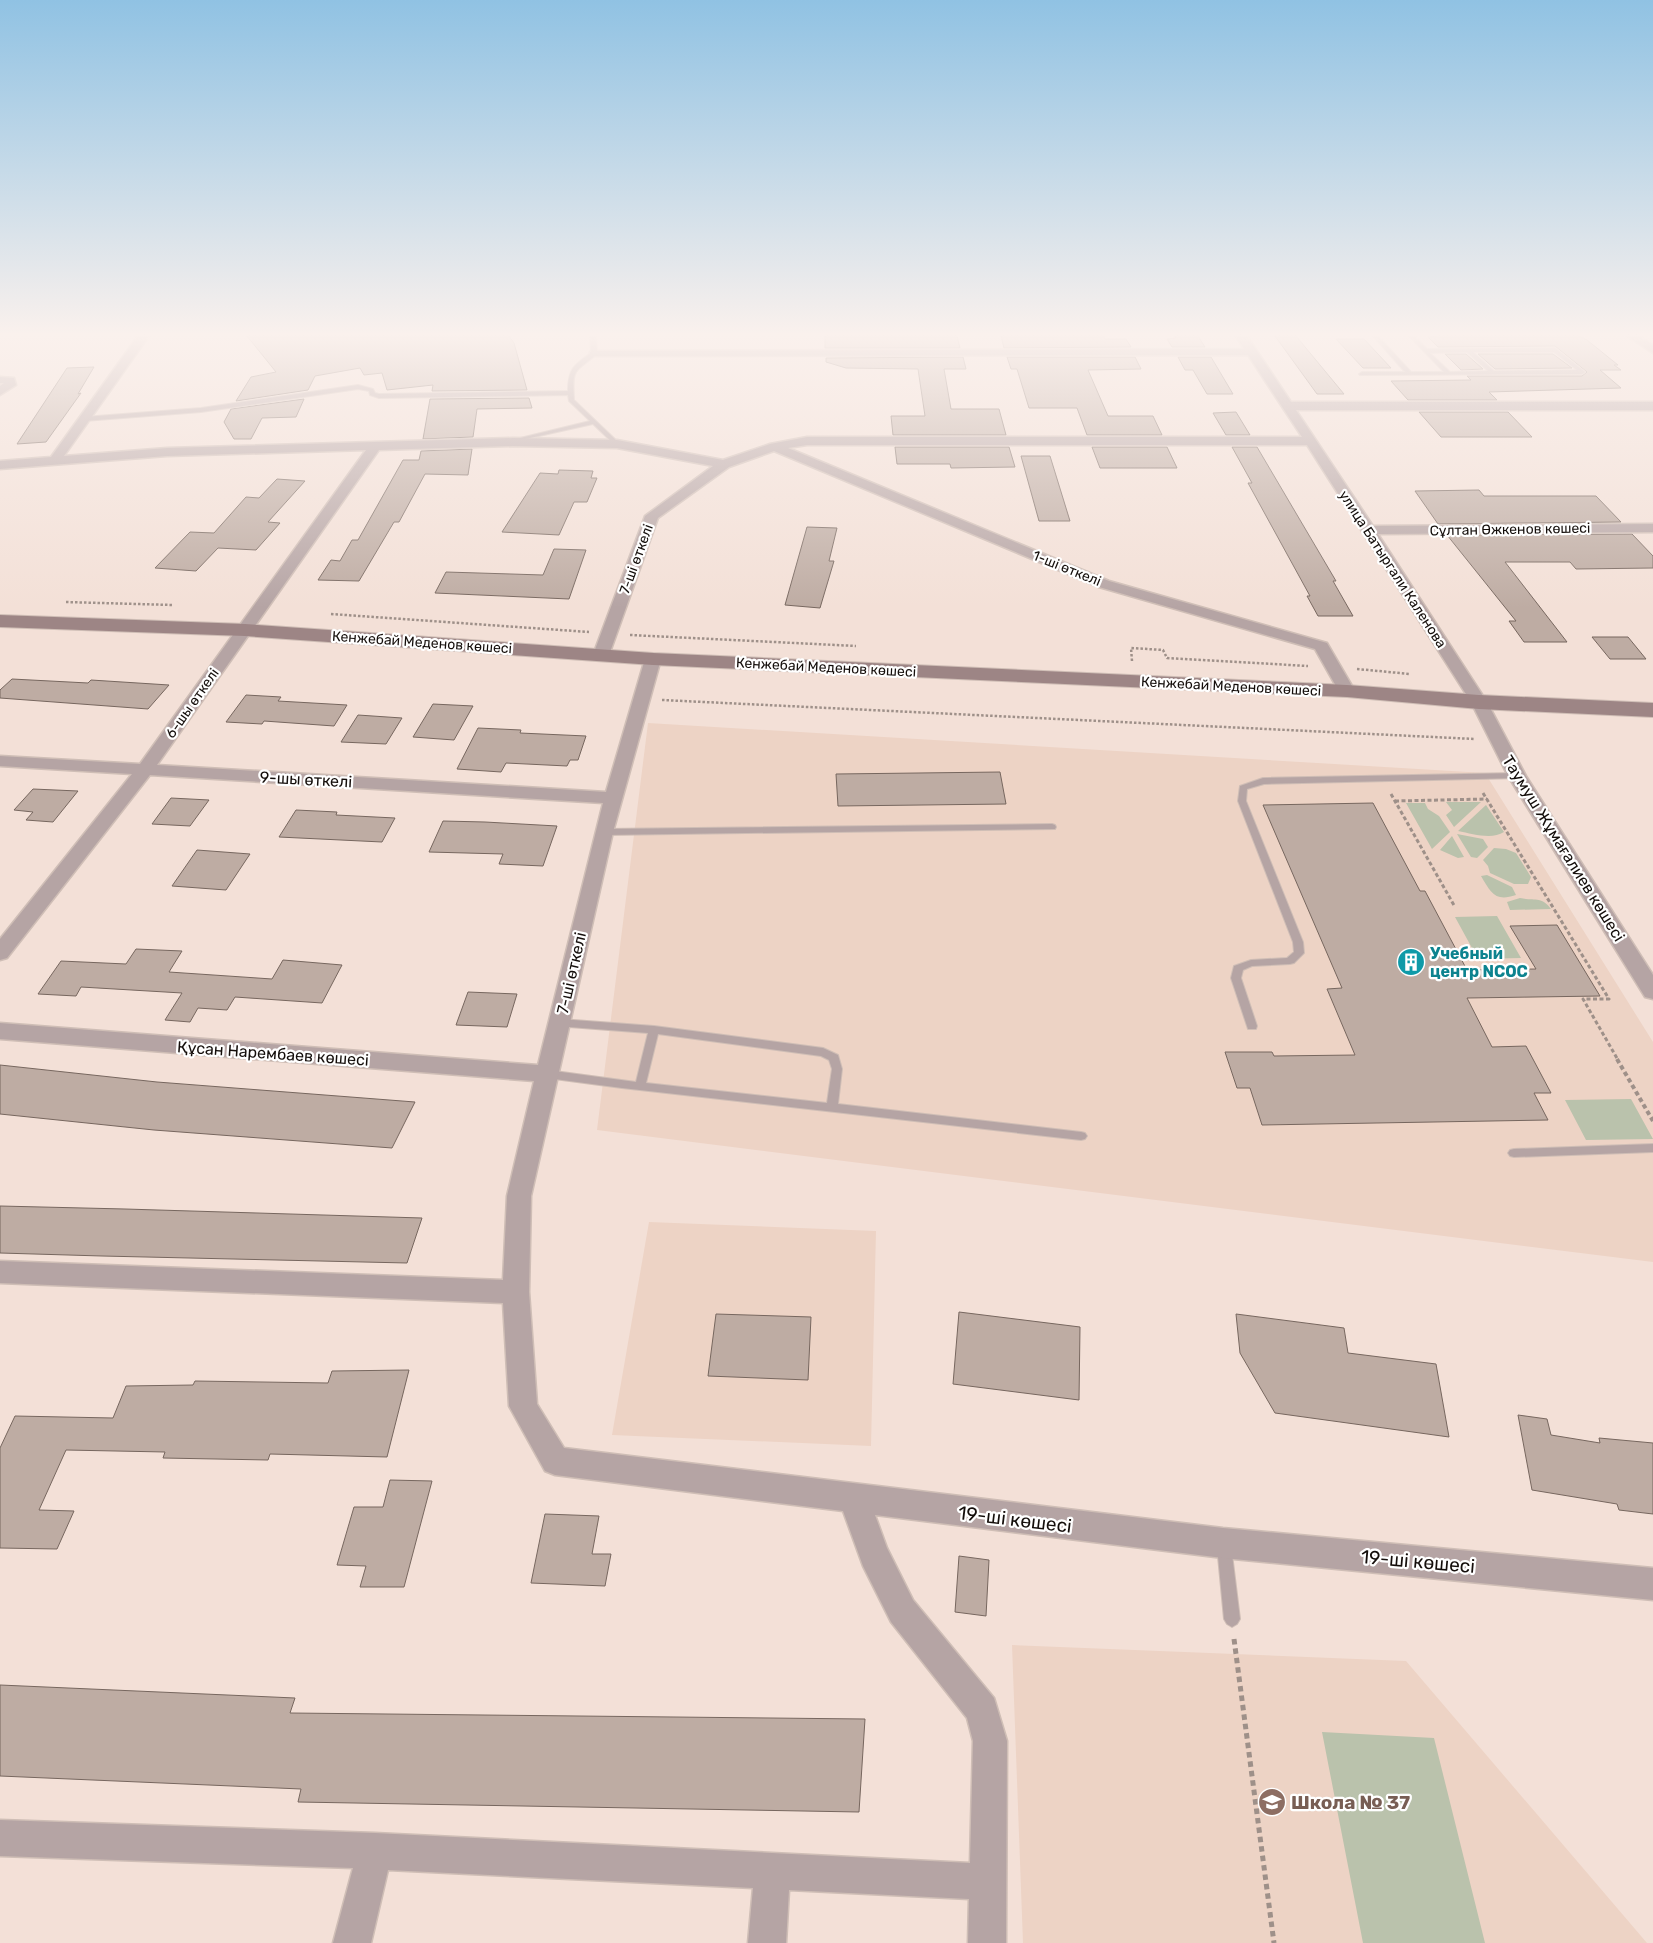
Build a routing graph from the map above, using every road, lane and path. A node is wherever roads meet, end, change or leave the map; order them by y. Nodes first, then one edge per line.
1 (79, 427) edge
2 (575, 427) edge
3 (599, 427) edge
4 (1302, 427) edge
5 (1311, 441) junction
6 (513, 442) junction
7 (617, 444) junction
8 (375, 447) junction
9 (774, 447) junction
10 (55, 460) junction
11 (724, 464) junction
12 (0, 465) edge
13 (1653, 528) edge
14 (1368, 530) junction
15 (66, 602) dead end
16 (181, 606) dead end
17 (327, 614) dead end
18 (0, 621) edge
19 (245, 630) junction
20 (609, 634) junction
21 (866, 647) dead end
22 (601, 655) junction
23 (653, 659) junction
24 (1122, 660) dead end
25 (1333, 667) junction
26 (1417, 674) dead end
27 (1347, 691) junction
28 (642, 699) junction
29 (1478, 702) junction
30 (1653, 710) edge
31 (1498, 740) junction
32 (0, 761) edge
33 (145, 770) junction
34 (1517, 776) junction
35 (1474, 777) junction
36 (1382, 779) junction
37 (613, 798) junction
38 (1487, 799) junction
39 (1395, 801) junction
40 (1052, 827) dead end
41 (604, 832) junction
42 (1455, 907) dead end
43 (0, 953) edge
44 (1653, 992) edge
45 (560, 1023) junction
46 (1252, 1026) dead end
47 (654, 1030) junction
48 (0, 1032) edge
49 (547, 1074) junction
50 (640, 1086) junction
51 (832, 1108) junction
52 (1653, 1121) edge
53 (1081, 1136) dead end
54 (1653, 1148) edge
55 (1514, 1153) dead end
56 (0, 1272) edge
57 (516, 1292) junction
58 (854, 1499) junction
59 (1223, 1543) junction
60 (1653, 1584) edge
61 (1232, 1619) joint
62 (0, 1838) edge
63 (375, 1851) junction
64 (772, 1870) junction
65 (986, 1882) junction
66 (352, 1943) edge
67 (767, 1943) edge
68 (987, 1943) edge
69 (1274, 1943) edge

1 - 10 street
2 - 6 lane
3 - 7 lane
4 - 5 street, улица Батыргали Каленова
5 - 9 street, 7-ші өткелі
5 - 14 street, улица Батыргали Каленова
6 - 7 street
6 - 8 street
7 - 11 street
8 - 10 street
8 - 19 street, 6-шы өткелі
9 - 11 street, 7-ші өткелі
9 - 25 street, 1-ші өткелі
10 - 12 street
11 - 20 street, 7-ші өткелі
13 - 14 street, Сұлтан Өжкенов көшесі
14 - 29 street, улица Батыргали Каленова
15 - 16 path
17 - 20 path
18 - 19 street, Кенжебай Меденов көшесі
19 - 22 street, Кенжебай Меденов көшесі
19 - 33 street, 6-шы өткелі
20 - 21 path
20 - 22 street, 7-ші өткелі
22 - 23 street, Кенжебай Меденов көшесі
23 - 27 street, Кенжебай Меденов көшесі
23 - 28 street, 7-ші өткелі
24 - 25 path
25 - 26 path
25 - 27 street, 1-ші өткелі
27 - 29 street, Кенжебай Меденов көшесі
28 - 31 path
28 - 37 street, 7-ші өткелі
29 - 30 street, Кенжебай Меденов көшесі
29 - 31 street, Таумуш Жұмағалиев көшесі
31 - 34 street, Таумуш Жұмағалиев көшесі
32 - 33 street, 9-шы өткелі
33 - 37 street, 9-шы өткелі
33 - 43 street, 6-шы өткелі
34 - 35 lane
34 - 44 street, Таумуш Жұмағалиев көшесі
35 - 36 lane
35 - 38 path
36 - 39 path
36 - 46 lane
37 - 41 street, 7-ші өткелі
38 - 39 path
38 - 52 path
39 - 42 path
40 - 41 lane
41 - 45 street, 7-ші өткелі
45 - 47 lane
45 - 49 street, 7-ші өткелі
47 - 50 lane
47 - 51 lane
48 - 49 street, Құсан Нарембаев көшесі
49 - 50 lane
49 - 57 street, 7-ші өткелі
50 - 51 lane
51 - 53 lane
54 - 55 lane
56 - 57 street
57 - 58 street, 19-ші көшесі
58 - 59 street, 19-ші көшесі
58 - 65 street
59 - 60 street, 19-ші көшесі
59 - 61 lane
61 - 69 path
62 - 63 street
63 - 64 street
63 - 66 street
64 - 65 street
64 - 67 street
65 - 68 street

